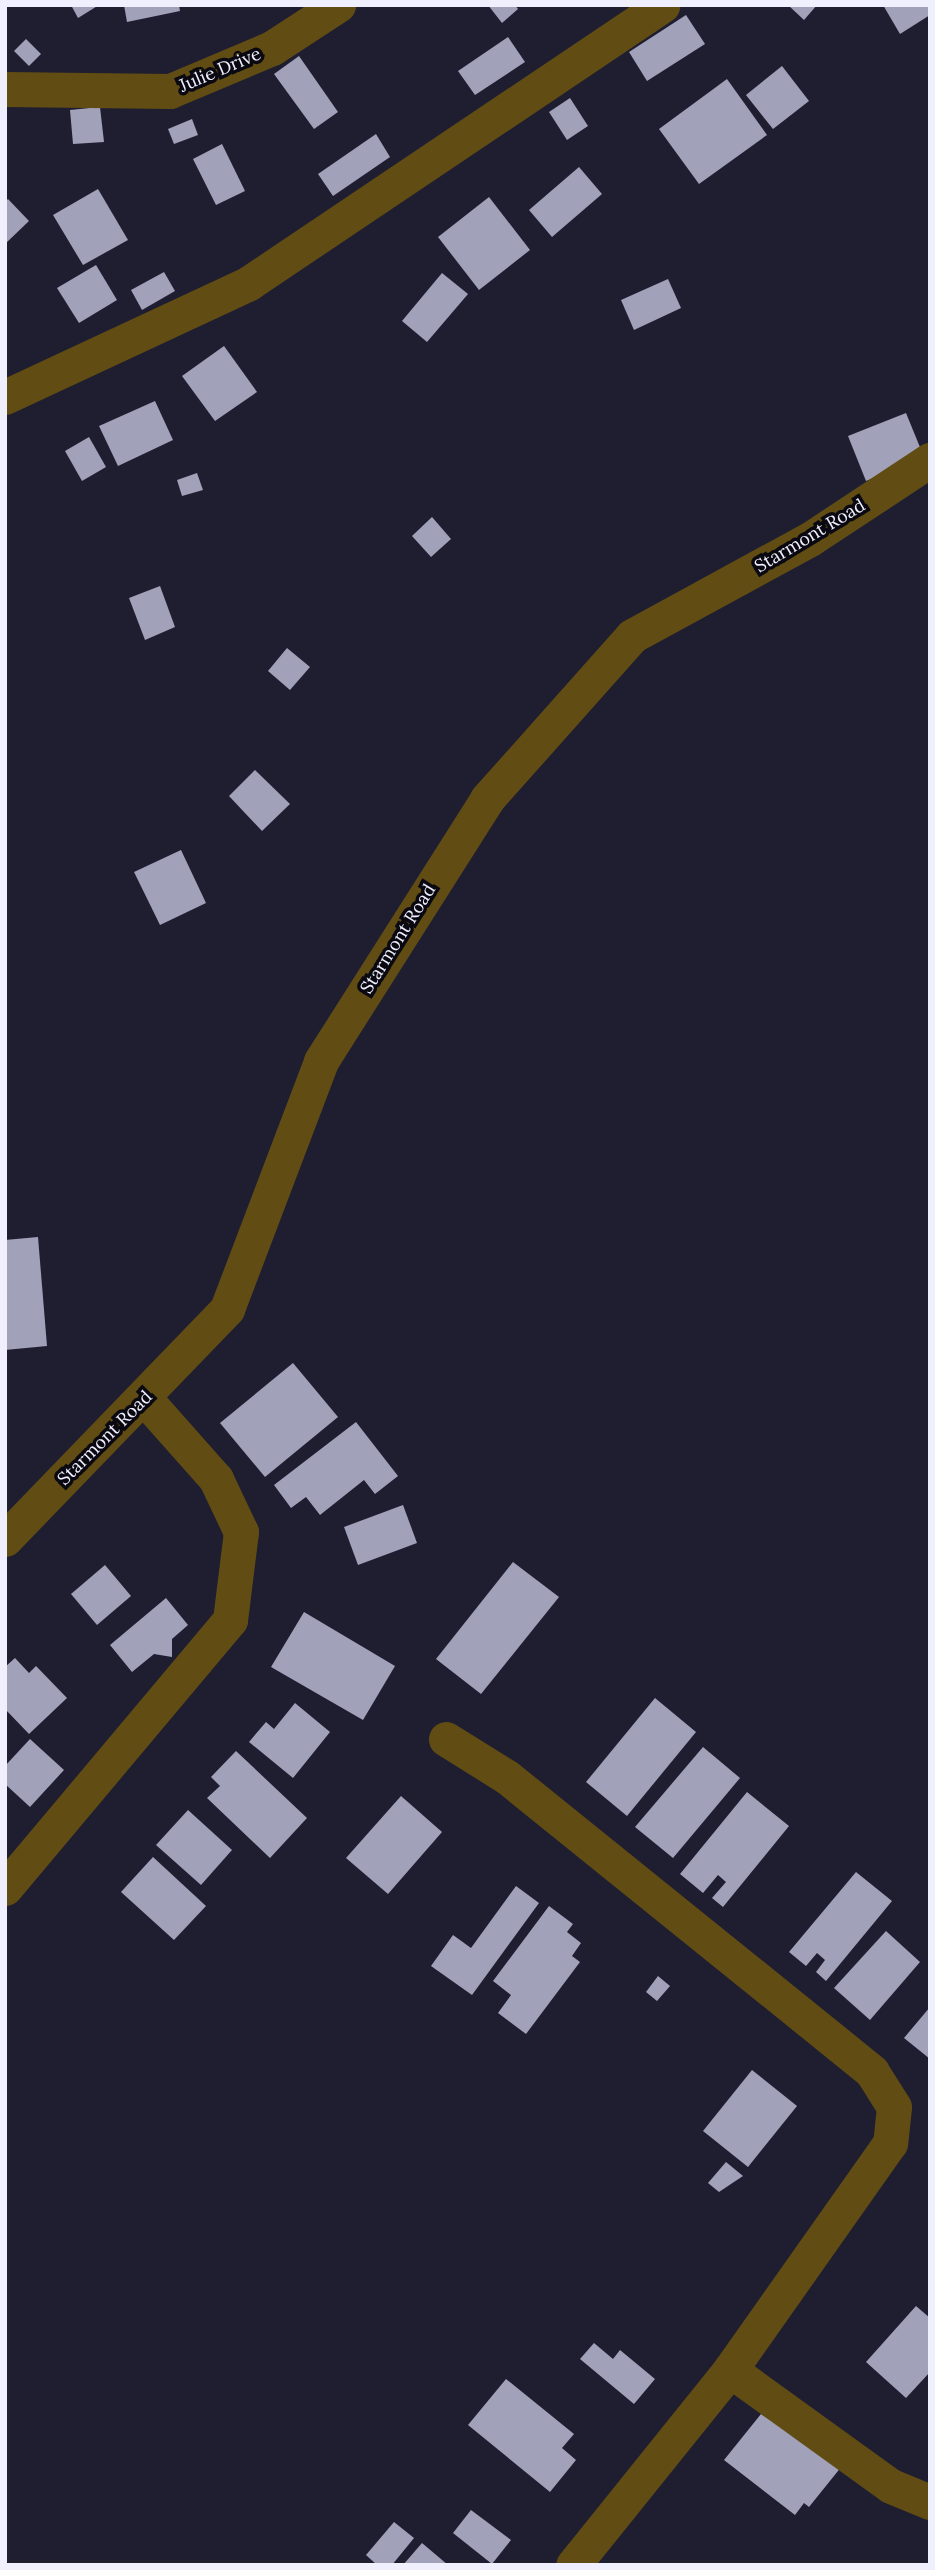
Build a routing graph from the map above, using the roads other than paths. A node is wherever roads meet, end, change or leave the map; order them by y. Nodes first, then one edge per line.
1 (338, 5) edge
2 (662, 5) edge
3 (5, 89) edge
4 (5, 397) edge
5 (930, 460) edge
6 (145, 1399) junction
7 (5, 1539) edge
8 (446, 1739) dead end
9 (5, 1888) edge
10 (730, 2370) junction
11 (930, 2502) edge
12 (573, 2565) edge

1 - 3 street, Julie Drive
2 - 4 street
5 - 6 street, Starmont Road
6 - 7 street, Starmont Road
6 - 9 street
8 - 10 street
10 - 11 street
10 - 12 street

